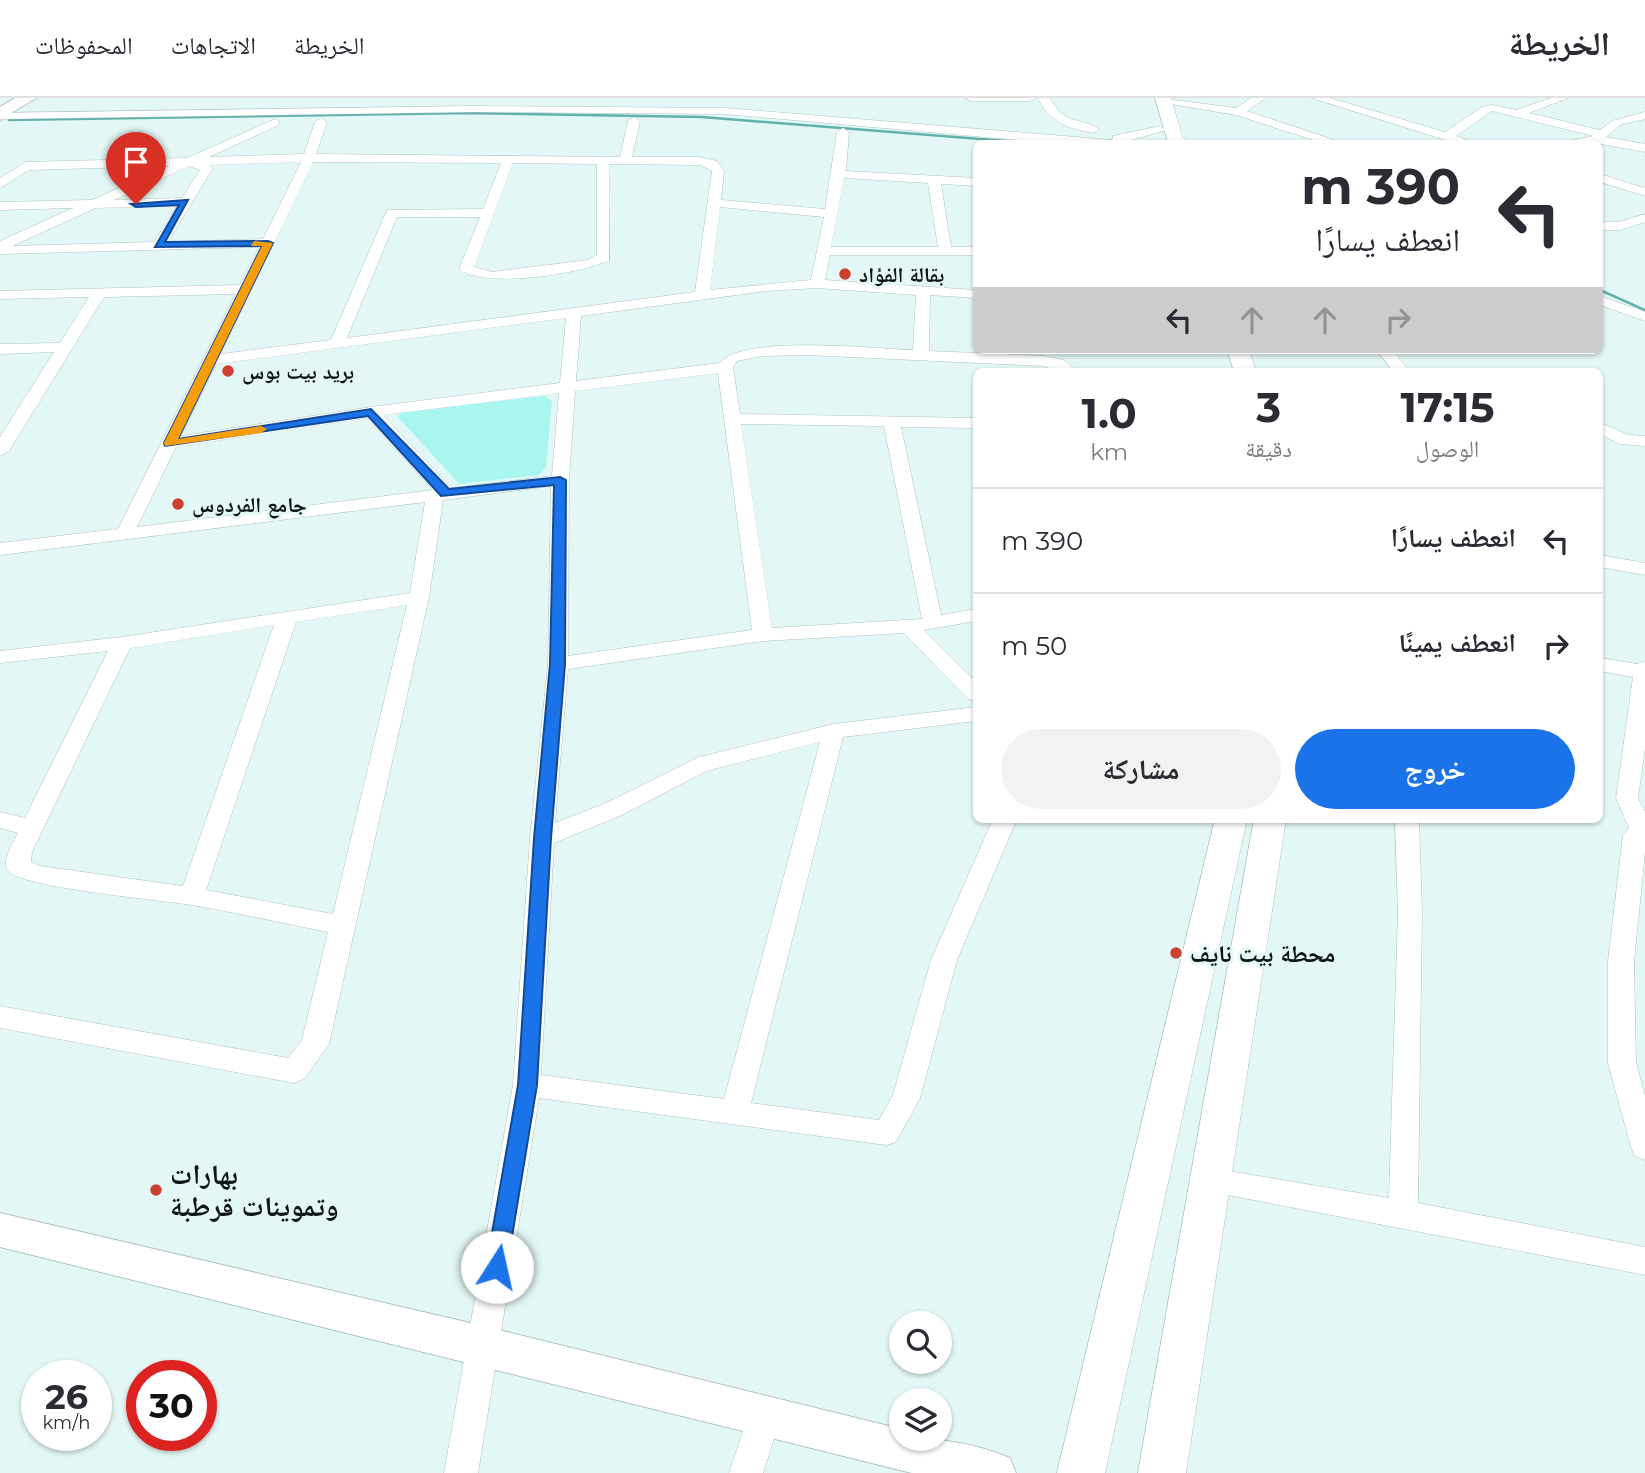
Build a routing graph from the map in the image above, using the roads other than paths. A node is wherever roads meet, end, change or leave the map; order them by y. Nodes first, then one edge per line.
1 (27, 98) edge
2 (211, 98) edge
3 (326, 98) edge
4 (738, 98) edge
5 (971, 98) edge
6 (1030, 98) edge
7 (1044, 98) edge
8 (1259, 98) edge
9 (1318, 98) edge
10 (1562, 98) edge
11 (1160, 99) edge
12 (725, 111) junction
13 (307, 112) junction
14 (1238, 112) junction
15 (192, 113) junction
16 (0, 115) edge
17 (1515, 115) junction
18 (1645, 115) edge
19 (634, 121) junction
20 (321, 122) junction
21 (275, 123) junction
22 (0, 124) edge
23 (844, 132) junction
24 (1602, 133) junction
25 (1448, 136) junction
26 (1164, 137) edge
27 (1091, 140) edge
28 (1113, 140) edge
29 (1135, 140) edge
30 (1176, 140) edge
31 (1327, 140) edge
32 (1460, 140) edge
33 (1577, 140) edge
34 (973, 142) edge
35 (1645, 142) edge
36 (1645, 148) edge
37 (309, 158) junction
38 (509, 159) junction
39 (189, 162) junction
40 (603, 162) junction
41 (625, 162) junction
42 (839, 174) junction
43 (934, 179) junction
44 (1603, 179) edge
45 (973, 182) edge
46 (0, 184) edge
47 (1645, 192) edge
48 (185, 202) junction
49 (715, 203) junction
50 (0, 206) edge
51 (86, 206) junction
52 (485, 213) junction
53 (829, 213) junction
54 (1645, 218) edge
55 (1603, 226) edge
56 (268, 243) junction
57 (159, 245) junction
58 (0, 248) edge
59 (945, 250) junction
60 (822, 251) junction
61 (973, 251) edge
62 (817, 284) junction
63 (244, 289) junction
64 (100, 291) junction
65 (923, 291) junction
66 (973, 294) edge
67 (0, 295) edge
68 (702, 295) junction
69 (1603, 301) edge
70 (574, 312) junction
71 (1645, 317) edge
72 (337, 343) junction
73 (67, 347) junction
74 (0, 349) edge
75 (1388, 354) edge
76 (921, 355) junction
77 (212, 360) junction
78 (726, 367) junction
79 (1064, 368) edge
80 (1399, 368) edge
81 (567, 386) junction
82 (371, 412) junction
83 (733, 419) junction
84 (891, 421) junction
85 (973, 422) edge
86 (1603, 429) edge
87 (1645, 441) edge
88 (170, 443) junction
89 (0, 451) edge
90 (560, 480) junction
91 (440, 494) junction
92 (125, 533) junction
93 (0, 549) edge
94 (1603, 562) edge
95 (1645, 569) edge
96 (419, 597) junction
97 (973, 616) edge
98 (287, 618) junction
99 (933, 623) junction
100 (909, 627) junction
101 (763, 635) junction
102 (122, 643) junction
103 (0, 657) edge
104 (558, 664) junction
105 (1603, 665) edge
106 (1645, 670) edge
107 (973, 691) edge
108 (973, 714) edge
109 (834, 731) junction
110 (0, 820) edge
111 (1002, 823) edge
112 (1230, 823) edge
113 (1269, 823) edge
114 (1407, 823) edge
115 (32, 828) junction
116 (1644, 831) edge
117 (542, 838) junction
118 (192, 896) junction
119 (341, 925) junction
120 (0, 1017) edge
121 (527, 1085) junction
122 (734, 1113) junction
123 (1645, 1147) edge
124 (1211, 1181) junction
125 (1404, 1214) junction
126 (0, 1230) edge
127 (1645, 1261) edge
128 (484, 1345) junction
129 (765, 1414) junction
130 (461, 1473) edge
131 (746, 1473) edge
132 (995, 1473) edge
133 (1081, 1473) edge
134 (1162, 1473) edge

1 - 16 main road
2 - 15 street
3 - 13 street
4 - 12 street
5 - 6 street
7 - 28 street
8 - 14 street
9 - 25 street
10 - 17 street
11 - 14 street
11 - 26 main road
11 - 30 main road
12 - 13 street
12 - 27 street
13 - 15 street
14 - 31 street
15 - 16 street
17 - 24 street
17 - 25 street
18 - 24 street
19 - 20 street
19 - 23 street
19 - 41 street
20 - 21 street
20 - 37 street
21 - 22 street
21 - 39 street
23 - 34 street
23 - 42 street
24 - 33 street
24 - 35 street
24 - 36 street
25 - 32 street
26 - 29 street
37 - 38 street
37 - 39 street
37 - 56 street
38 - 40 street
38 - 52 street
39 - 46 street
39 - 48 street
39 - 51 street
40 - 41 street
40 - 52 street
41 - 49 street
42 - 43 street
42 - 53 street
43 - 45 street
43 - 59 street
44 - 47 street
48 - 51 street
48 - 57 street
49 - 53 street
49 - 68 street
50 - 51 street
51 - 58 street
52 - 72 street
53 - 60 street
54 - 55 street
56 - 57 street
56 - 63 street
57 - 58 street
59 - 60 street
59 - 61 street
60 - 62 street
62 - 65 street
62 - 68 street
63 - 64 street
63 - 77 street
64 - 67 street
64 - 73 street
65 - 66 street
65 - 76 street
68 - 70 street
69 - 71 street
70 - 72 street
70 - 81 street
72 - 77 street
73 - 74 street
73 - 89 street
75 - 80 street
76 - 78 street
76 - 79 street
77 - 88 street
78 - 81 street
78 - 83 street
81 - 82 street
81 - 90 street
82 - 88 street
82 - 91 street
83 - 84 street
83 - 101 street
84 - 85 street
84 - 99 street
86 - 87 street
88 - 92 street
90 - 91 street
90 - 104 street
91 - 92 street
91 - 96 street
92 - 93 street
94 - 95 street
96 - 98 street
96 - 119 street
97 - 99 street
98 - 102 street
98 - 118 street
99 - 100 street
100 - 101 street
100 - 107 street
101 - 104 street
102 - 103 street
102 - 115 street
104 - 117 street
105 - 106 street
106 - 116 street
108 - 109 street
109 - 117 street
109 - 122 street
110 - 115 street
111 - 122 street
112 - 133 main road
113 - 124 main road
114 - 125 street
115 - 118 street
116 - 123 street
117 - 121 street
118 - 119 street
119 - 120 street
121 - 122 street
121 - 128 street
124 - 125 street
124 - 134 main road
125 - 127 street
126 - 128 street
128 - 129 street
128 - 130 street
129 - 131 street
129 - 132 street

